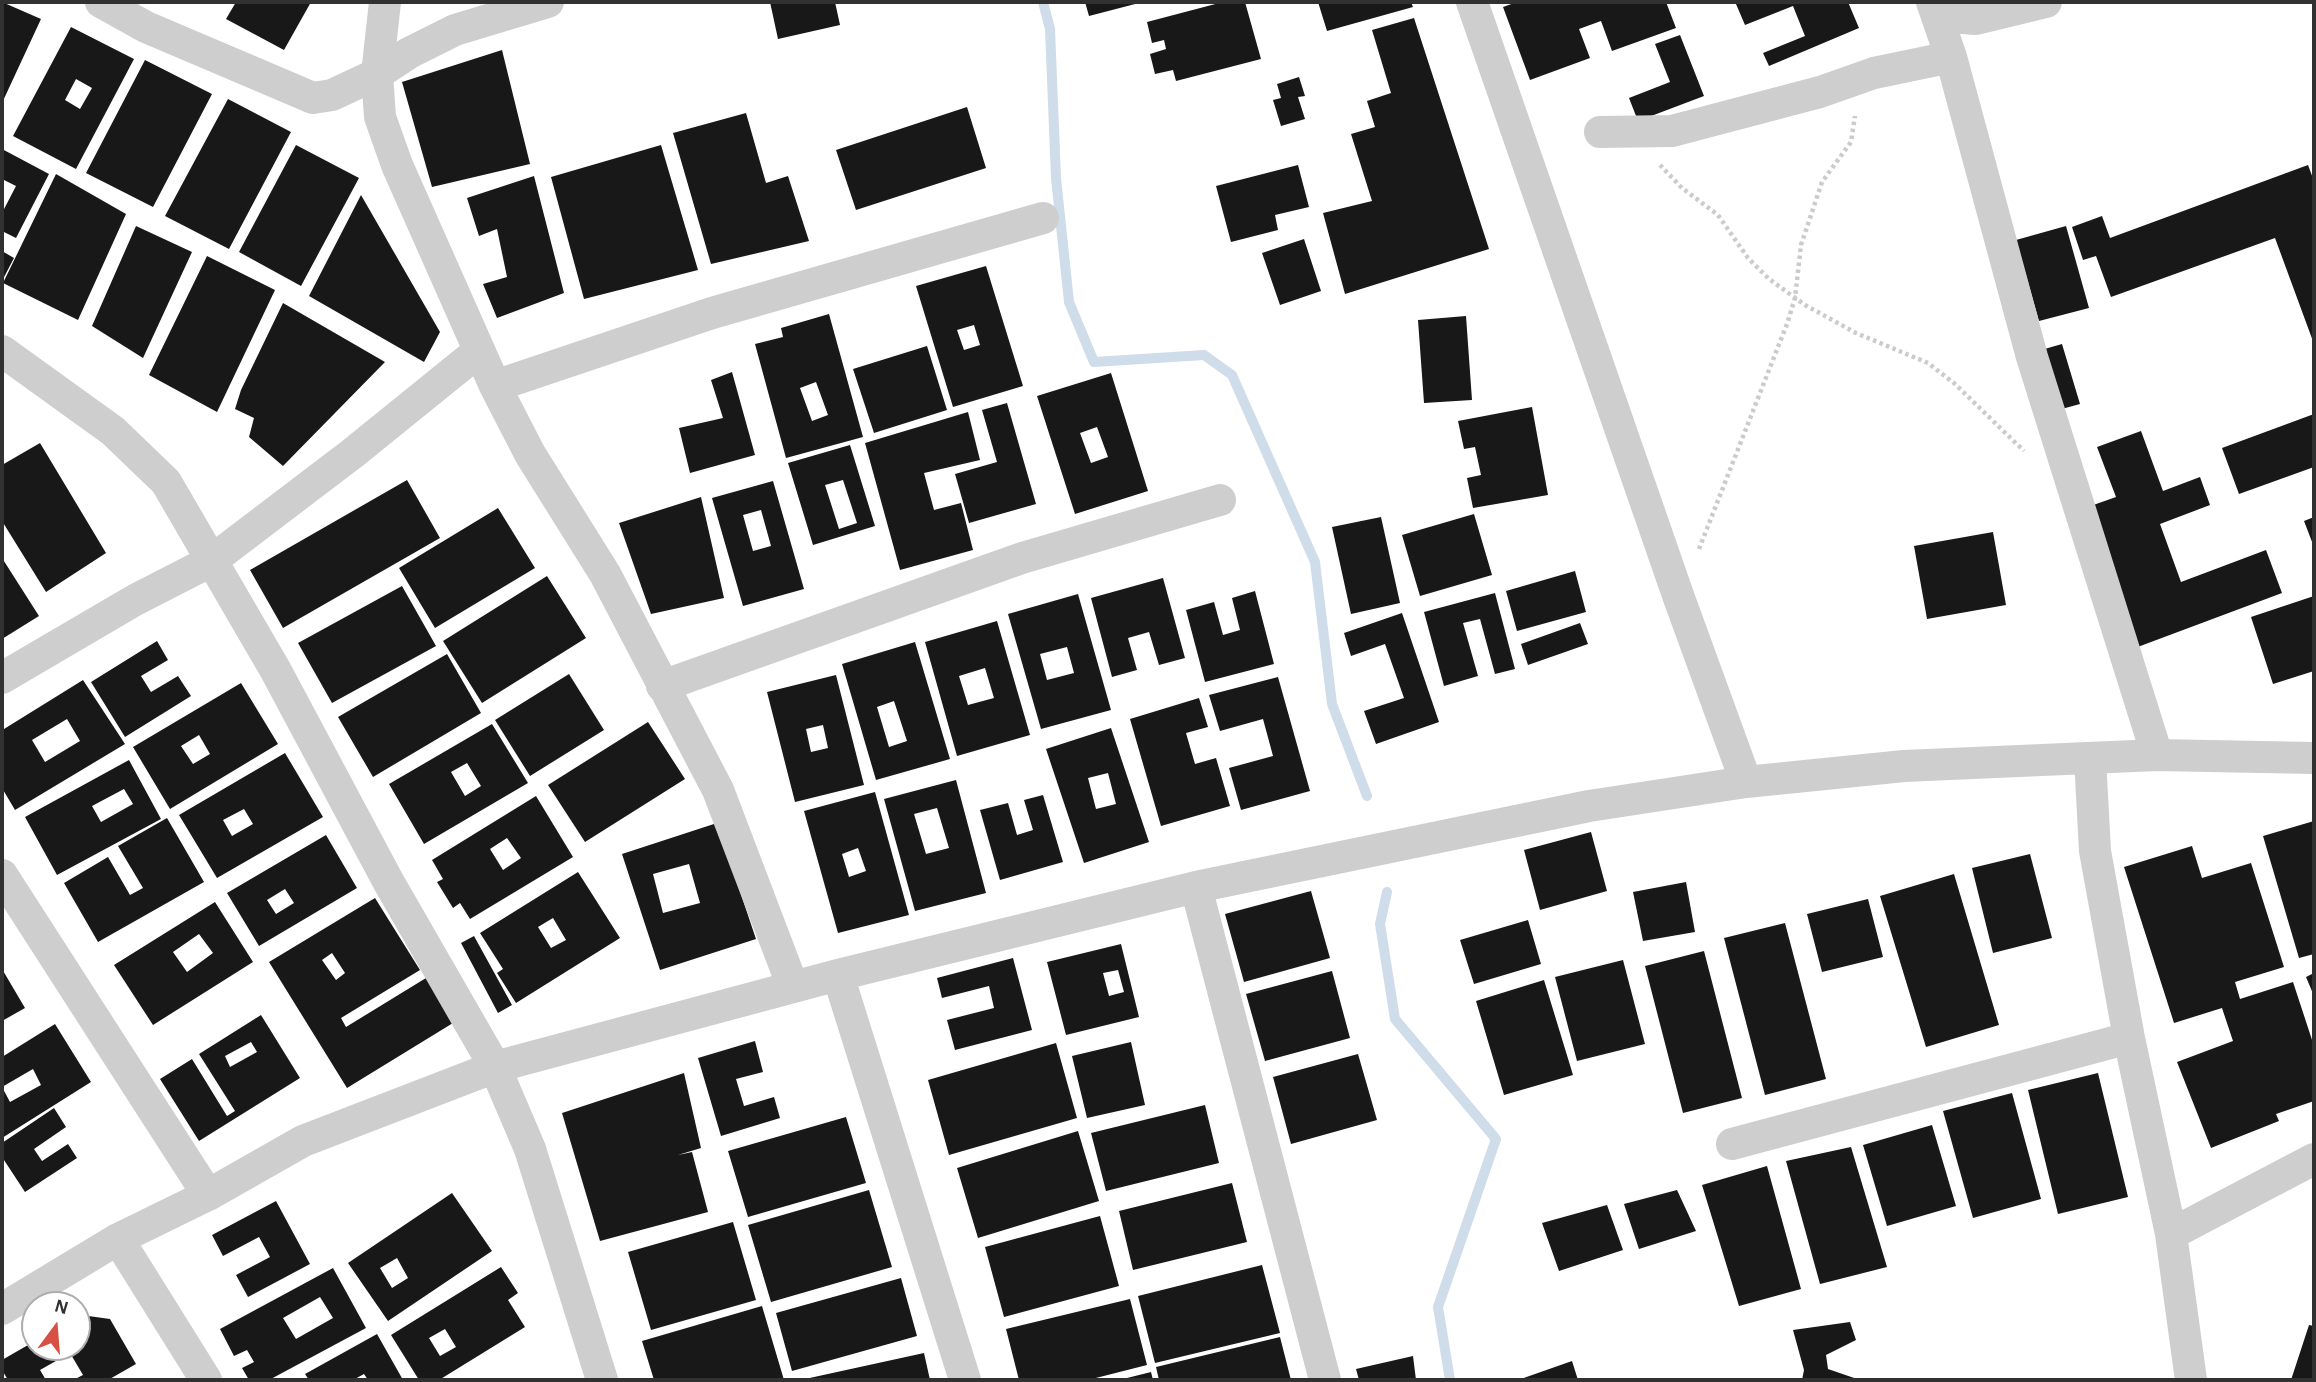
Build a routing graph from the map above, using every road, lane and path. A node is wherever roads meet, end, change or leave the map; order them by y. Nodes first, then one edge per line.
1 (101, 2) edge
2 (384, 2) edge
3 (548, 2) edge
4 (1472, 2) edge
5 (2046, 2) edge
6 (1935, 9) edge
7 (1951, 57) junction
8 (377, 74) junction
9 (1853, 81) junction
10 (1612, 131) joint
11 (1043, 218) dead end
12 (1795, 298) junction
13 (2, 351) edge
14 (479, 351) junction
15 (495, 386) junction
16 (2068, 467) junction
17 (1220, 500) dead end
18 (211, 561) junction
19 (1679, 598) junction
20 (2, 678) edge
21 (662, 686) junction
22 (2157, 755) junction
23 (2090, 758) junction
24 (2314, 758) edge
25 (1746, 782) junction
26 (2, 875) edge
27 (1196, 887) junction
28 (838, 975) junction
29 (793, 987) junction
30 (2129, 1038) junction
31 (495, 1067) junction
32 (1732, 1144) dead end
33 (2314, 1158) edge
34 (208, 1195) junction
35 (2171, 1234) junction
36 (118, 1239) junction
37 (2, 1309) edge
38 (206, 1380) edge
39 (602, 1380) edge
40 (965, 1380) edge
41 (1325, 1380) edge
42 (2191, 1380) edge

1 - 8 street
2 - 8 street
3 - 8 street
4 - 19 street
5 - 6 street
6 - 7 street
7 - 9 street
7 - 16 street
8 - 14 street
9 - 10 street
9 - 12 path
10 - 12 path
11 - 15 street
12 - 16 path
12 - 19 path
13 - 18 street
14 - 15 street
14 - 18 street
15 - 21 street
16 - 22 street
17 - 21 street
18 - 20 street
18 - 31 street
19 - 25 street
21 - 29 street
22 - 23 street
22 - 24 street
23 - 25 street
23 - 30 street
25 - 27 street
26 - 34 street
27 - 28 street
27 - 41 street
28 - 29 street
28 - 40 street
29 - 31 street
30 - 32 street
30 - 35 street
31 - 34 street
31 - 39 street
33 - 35 street
34 - 36 street
35 - 42 street
36 - 37 street
36 - 38 street

